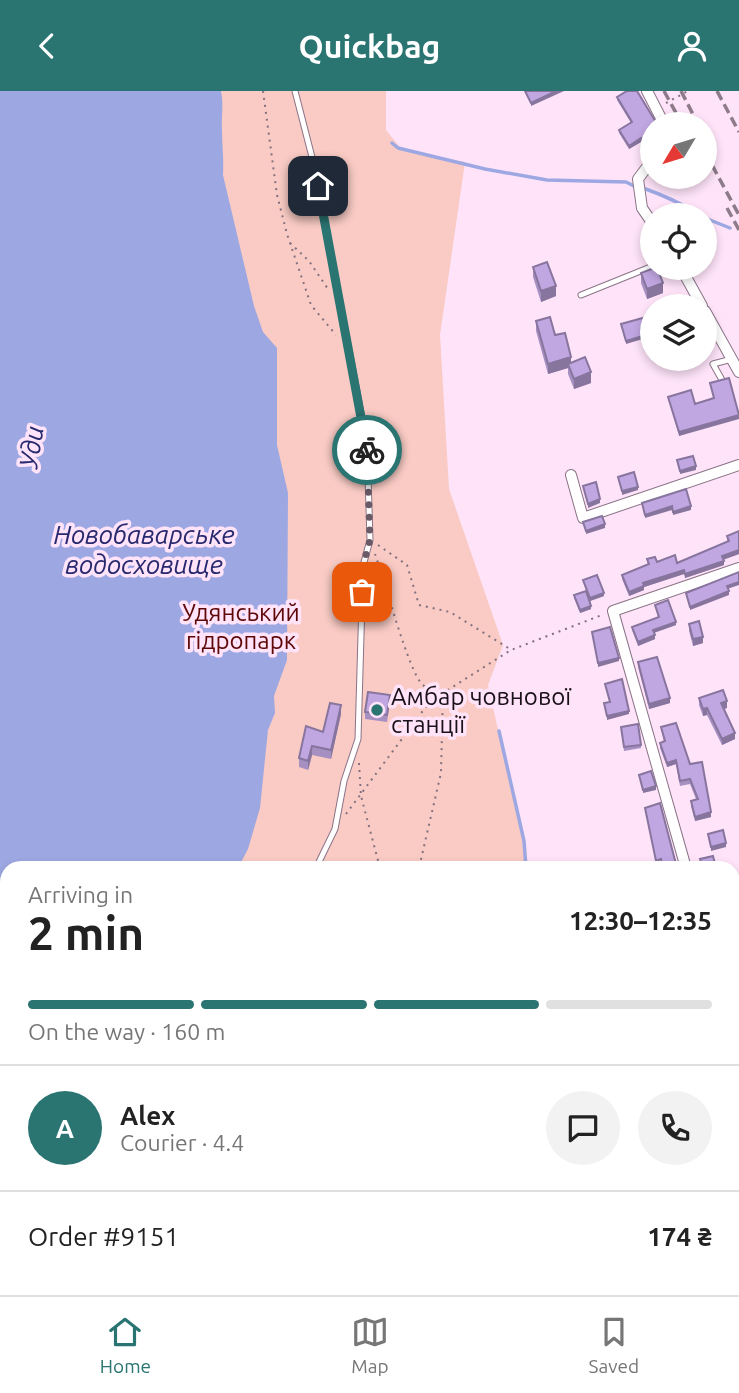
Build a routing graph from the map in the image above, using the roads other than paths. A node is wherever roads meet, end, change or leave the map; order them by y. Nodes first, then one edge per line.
1 (295, 91) edge
2 (647, 91) edge
3 (658, 112) edge
4 (640, 176) edge
5 (641, 203) edge
6 (640, 271) edge
7 (581, 295) dead end
8 (717, 332) edge
9 (732, 359) junction
10 (739, 372) edge
11 (722, 380) edge
12 (739, 465) edge
13 (571, 475) dead end
14 (739, 568) edge
15 (319, 861) edge
16 (684, 861) edge

1 - 15 lane
2 - 3 street
4 - 5 street
6 - 7 lane
8 - 9 street
9 - 10 street
9 - 11 lane
12 - 13 street
14 - 16 street

